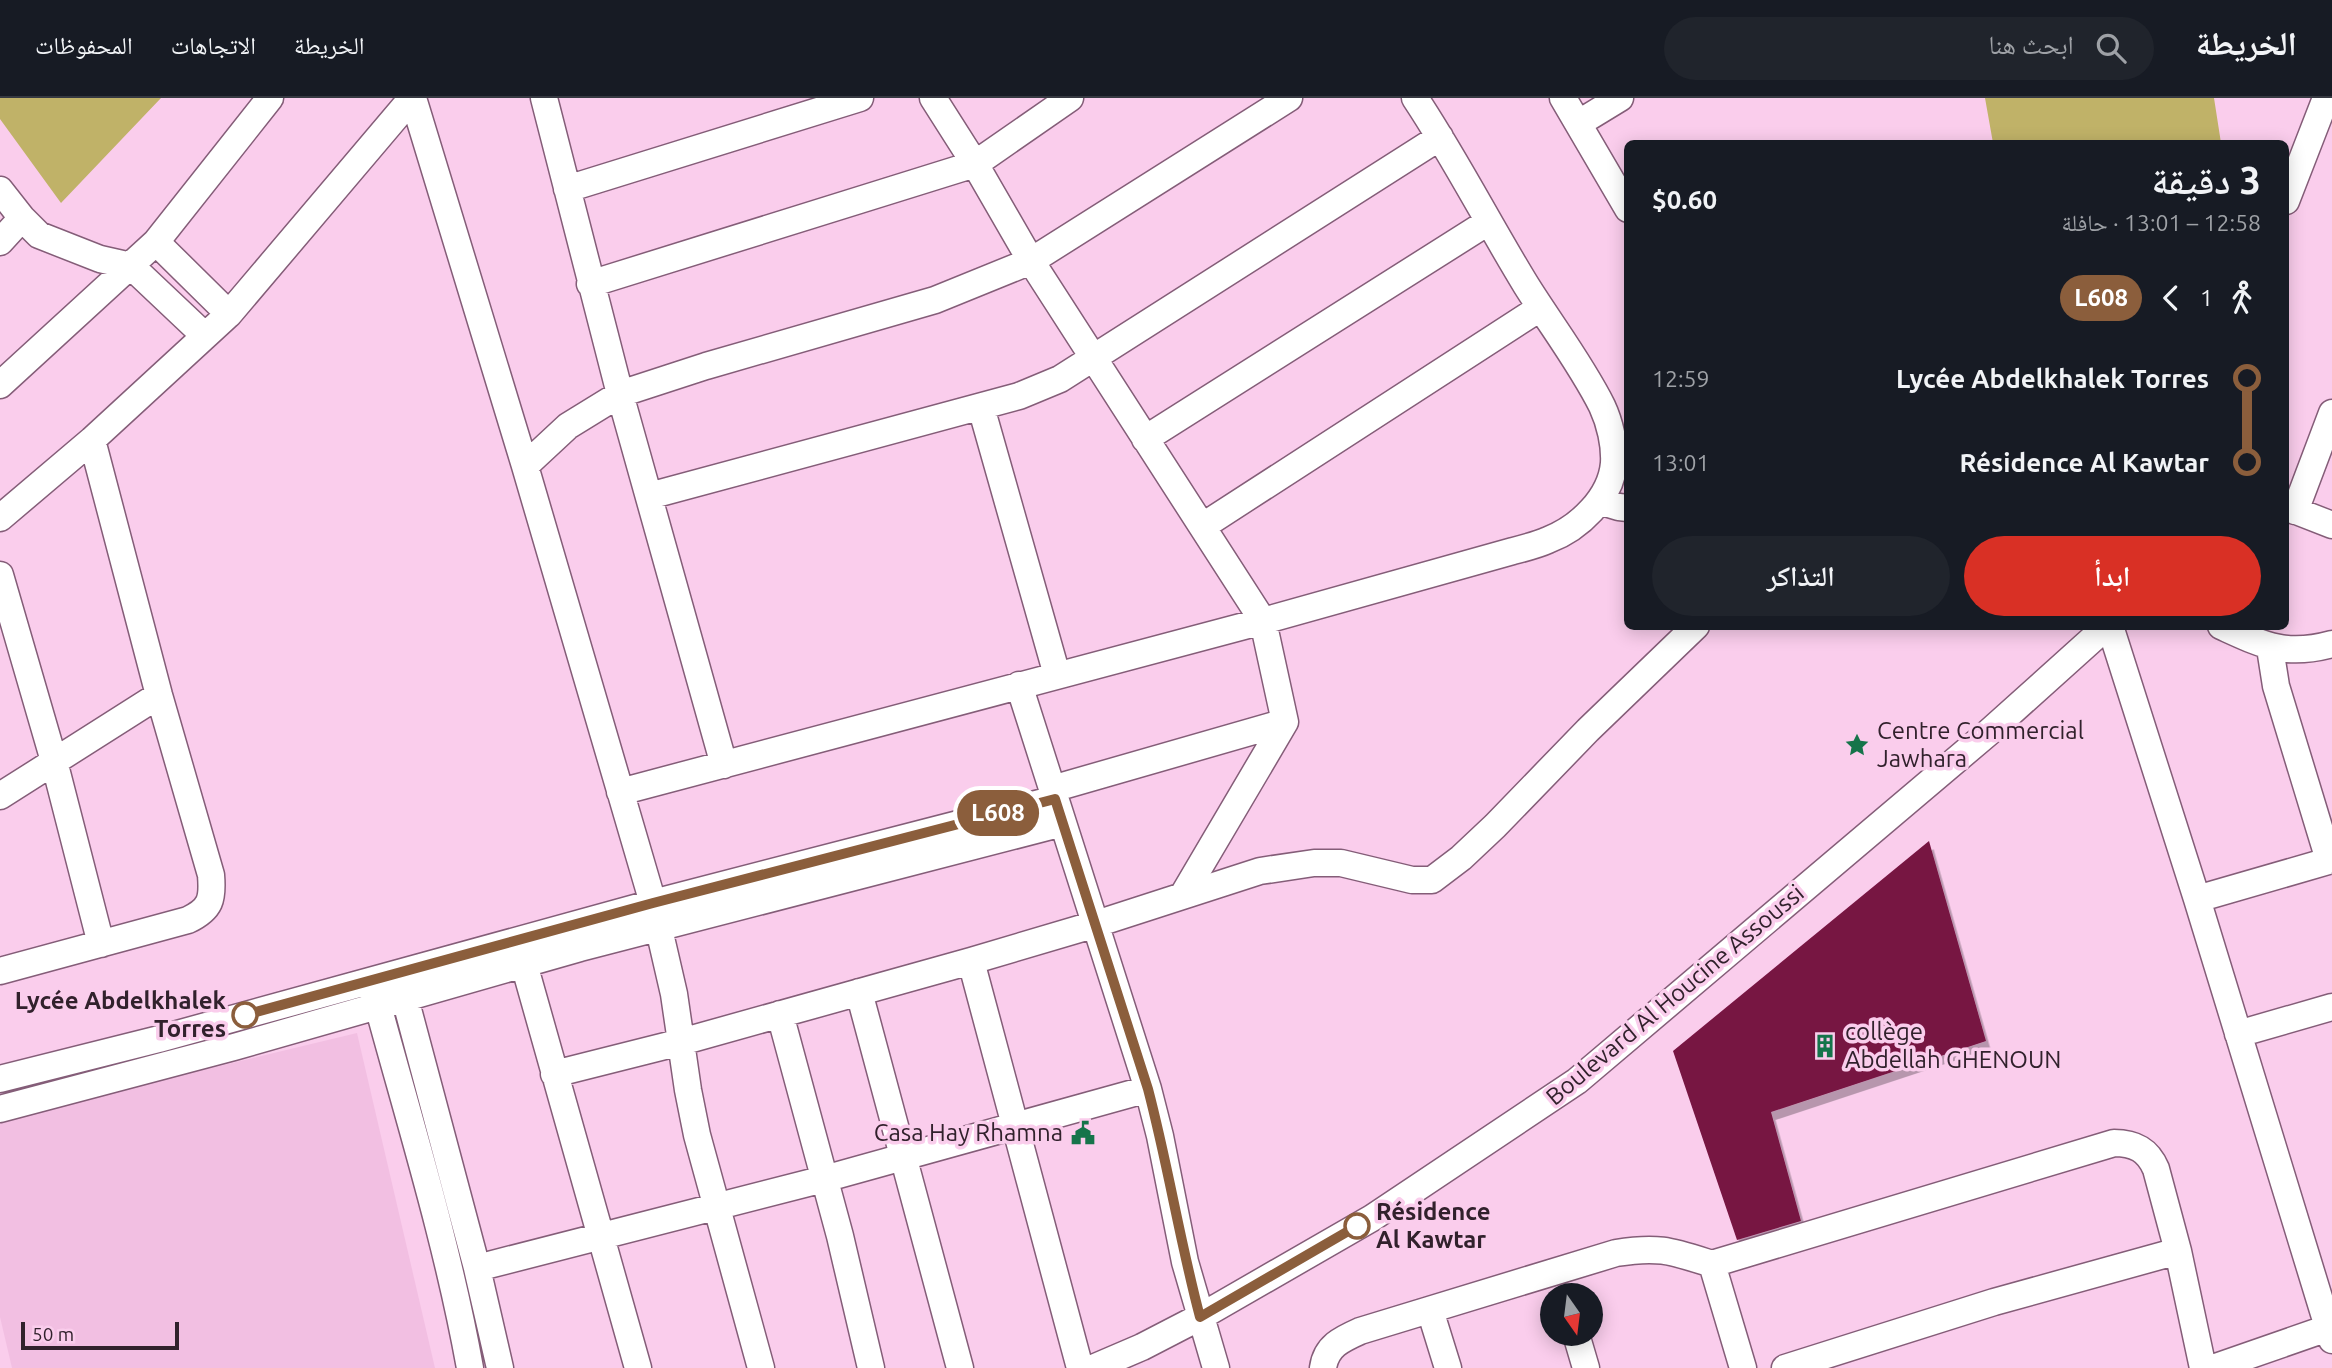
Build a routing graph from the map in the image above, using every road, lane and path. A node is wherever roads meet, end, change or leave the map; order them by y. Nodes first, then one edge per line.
1 (270, 98) edge
2 (412, 98) edge
3 (544, 98) edge
4 (860, 98) edge
5 (933, 98) edge
6 (1070, 98) edge
7 (1289, 98) edge
8 (1415, 98) edge
9 (1563, 98) edge
10 (1620, 98) edge
11 (2326, 98) edge
12 (1578, 123) junction
13 (1440, 137) junction
14 (975, 164) junction
15 (0, 190) edge
16 (567, 190) junction
17 (2289, 193) edge
18 (1624, 202) edge
19 (22, 218) junction
20 (1488, 222) junction
21 (0, 242) edge
22 (156, 242) junction
23 (1031, 261) junction
24 (131, 266) junction
25 (590, 284) junction
26 (1540, 308) junction
27 (229, 314) junction
28 (204, 335) junction
29 (1093, 358) junction
30 (0, 385) edge
31 (620, 394) junction
32 (981, 407) junction
33 (2332, 413) edge
34 (1145, 439) junction
35 (92, 440) junction
36 (525, 466) junction
37 (649, 496) junction
38 (1599, 501) junction
39 (1624, 508) edge
40 (2290, 509) edge
41 (0, 518) edge
42 (2332, 525) edge
43 (1203, 526) junction
44 (0, 575) edge
45 (1263, 621) junction
46 (1692, 630) edge
47 (2104, 630) edge
48 (2110, 630) edge
49 (2230, 630) edge
50 (2332, 644) edge
51 (2270, 648) junction
52 (1057, 676) junction
53 (1019, 685) junction
54 (159, 695) junction
55 (1285, 722) junction
56 (54, 761) junction
57 (724, 765) junction
58 (620, 792) junction
59 (0, 796) edge
60 (1056, 803) junction
61 (2331, 860) edge
62 (1183, 895) junction
63 (2196, 899) junction
64 (656, 915) junction
65 (1097, 924) junction
66 (101, 944) junction
67 (971, 961) junction
68 (524, 964) junction
69 (0, 971) edge
70 (398, 972) junction
71 (370, 979) junction
72 (859, 992) junction
73 (405, 998) junction
74 (378, 1006) junction
75 (2332, 1007) edge
76 (780, 1014) junction
77 (2238, 1034) junction
78 (681, 1042) junction
79 (554, 1074) junction
80 (0, 1079) edge
81 (1148, 1089) junction
82 (0, 1109) edge
83 (1016, 1125) junction
84 (902, 1156) junction
85 (824, 1179) junction
86 (716, 1207) junction
87 (600, 1238) junction
88 (2178, 1251) junction
89 (1712, 1264) junction
90 (477, 1268) junction
91 (1561, 1283) edge
92 (1540, 1287) edge
93 (1430, 1310) junction
94 (1200, 1317) junction
95 (2330, 1334) edge
96 (1580, 1346) edge
97 (470, 1368) edge
98 (500, 1368) edge
99 (638, 1368) edge
100 (761, 1368) edge
101 (871, 1368) edge
102 (960, 1368) edge
103 (1080, 1368) edge
104 (1093, 1368) edge
105 (1216, 1368) edge
106 (1323, 1368) edge
107 (1448, 1368) edge
108 (1586, 1368) edge
109 (1743, 1368) edge
110 (1785, 1368) edge
111 (2203, 1368) edge
112 (2213, 1368) edge

1 - 22 street
2 - 27 street
2 - 36 street
3 - 16 street
4 - 16 street
5 - 14 street
6 - 14 street
7 - 23 street
8 - 13 street
9 - 12 street
10 - 12 street
11 - 17 street
12 - 18 street
13 - 20 street
13 - 29 street
14 - 23 street
14 - 25 street
15 - 19 street
16 - 25 street
19 - 21 street
19 - 24 street
20 - 26 street
20 - 34 street
22 - 24 street
22 - 27 street
23 - 29 street
23 - 31 street
24 - 28 street
24 - 30 street
25 - 31 street
26 - 38 street
26 - 43 street
27 - 28 street
28 - 35 street
29 - 32 street
29 - 34 street
31 - 36 street
31 - 37 street
32 - 37 street
32 - 52 street
33 - 40 street
34 - 43 street
35 - 41 street
35 - 54 street
36 - 58 street
37 - 57 street
38 - 39 street
38 - 45 street
40 - 42 street
43 - 45 street
44 - 56 street
45 - 52 street
45 - 55 street
46 - 62 street
47 - 94 street, Boulevard Al Houcine Assoussi
48 - 63 street
49 - 51 street
50 - 51 street
51 - 61 street
52 - 53 street
53 - 57 street
53 - 60 street
54 - 56 street
54 - 66 street
55 - 60 street
55 - 62 street
56 - 59 street
56 - 66 street
57 - 58 street
58 - 64 street
60 - 64 street
60 - 65 street
61 - 63 street
62 - 65 street
63 - 77 street
64 - 68 street
64 - 70 street
64 - 78 street
65 - 67 street
65 - 81 street
66 - 69 street
67 - 72 street
67 - 83 street
68 - 73 street
68 - 79 street
70 - 71 street
70 - 73 street
71 - 74 street
71 - 80 street
72 - 76 street
72 - 84 street
73 - 74 street
73 - 90 street
74 - 82 street
74 - 97 street
75 - 77 street
76 - 78 street
76 - 85 street
77 - 95 street
78 - 79 street
78 - 86 street
79 - 87 street
81 - 83 street
81 - 94 street
83 - 84 street
83 - 103 street
84 - 85 street
84 - 102 street
85 - 86 street
85 - 101 street
86 - 87 street
86 - 100 street
87 - 90 street
87 - 99 street
88 - 89 street
88 - 110 street
88 - 111 street
89 - 91 street
89 - 109 street
90 - 98 street
92 - 93 street
93 - 106 street
93 - 107 street
94 - 104 street, Boulevard Al Houcine Assoussi
94 - 105 street
95 - 112 street
96 - 108 street

